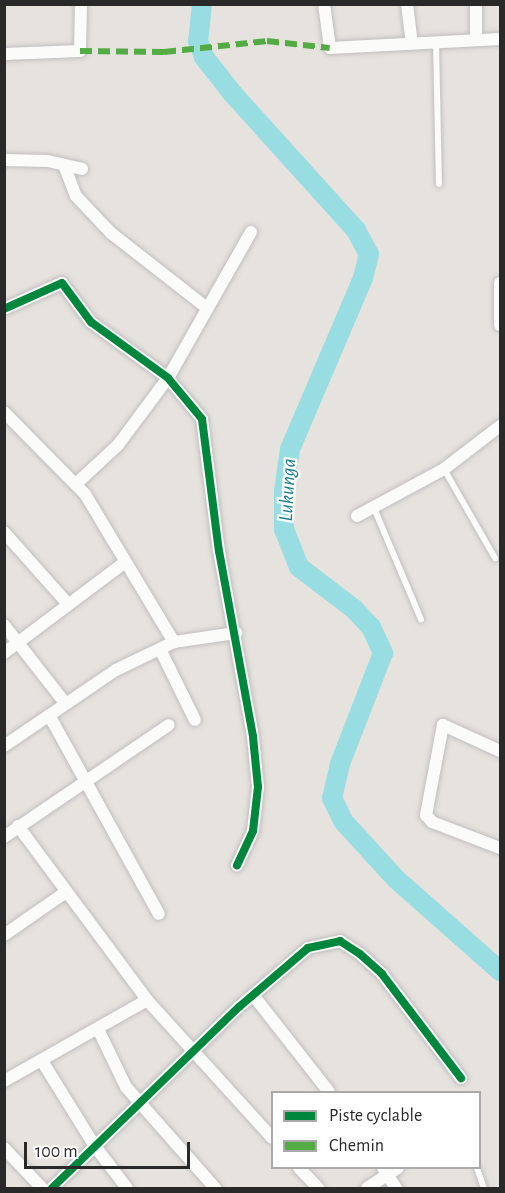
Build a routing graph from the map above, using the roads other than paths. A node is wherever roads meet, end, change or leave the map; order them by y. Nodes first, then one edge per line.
1 (81, 4) edge
2 (324, 4) edge
3 (407, 4) edge
4 (476, 4) edge
5 (501, 39) edge
6 (476, 40) junction
7 (436, 42) junction
8 (412, 43) junction
9 (4, 54) edge
10 (4, 160) edge
11 (64, 165) junction
12 (82, 169) dead end
13 (439, 184) dead end
14 (251, 232) dead end
15 (501, 283) edge
16 (6, 308) edge
17 (207, 308) junction
18 (501, 325) edge
19 (168, 378) junction
20 (4, 411) edge
21 (500, 426) edge
22 (444, 469) junction
23 (77, 483) junction
24 (374, 508) junction
25 (357, 516) dead end
26 (4, 532) edge
27 (495, 558) dead end
28 (125, 562) junction
29 (67, 603) junction
30 (421, 619) dead end
31 (4, 625) edge
32 (236, 633) junction
33 (17, 641) junction
34 (174, 642) junction
35 (160, 649) junction
36 (4, 653) edge
37 (66, 704) junction
38 (50, 715) junction
39 (195, 720) dead end
40 (169, 725) dead end
41 (4, 746) edge
42 (501, 751) edge
43 (85, 781) junction
44 (18, 826) junction
45 (4, 837) edge
46 (501, 848) edge
47 (237, 865) dead end
48 (66, 892) junction
49 (159, 914) dead end
50 (4, 934) edge
51 (253, 995) junction
52 (147, 1000) junction
53 (98, 1029) junction
54 (194, 1051) junction
55 (42, 1061) junction
56 (461, 1078) dead end
57 (4, 1081) edge
58 (328, 1091) edge
59 (139, 1105) junction
60 (271, 1136) edge
61 (93, 1145) junction
62 (4, 1148) edge
63 (301, 1169) edge
64 (478, 1169) edge
65 (389, 1170) edge
66 (42, 1188) edge
67 (52, 1188) edge
68 (127, 1188) edge
69 (215, 1188) edge
70 (318, 1188) edge
71 (367, 1188) edge
72 (396, 1188) edge
73 (484, 1188) edge

1 - 9 street
2 - 8 street
3 - 8 street
4 - 6 street
5 - 6 street
6 - 7 street
7 - 8 street
7 - 13 lane
10 - 11 street
11 - 12 street
11 - 17 street
14 - 17 street
15 - 18 street
16 - 19 street
17 - 19 street
19 - 23 street
19 - 32 street
20 - 23 street
21 - 22 street
22 - 24 street
22 - 27 lane
23 - 28 street
24 - 25 street
24 - 30 lane
26 - 29 street
28 - 29 street
28 - 34 street
29 - 33 street
31 - 33 street
32 - 34 street
32 - 47 street
33 - 36 street
33 - 37 street
34 - 35 street
35 - 37 street
35 - 39 street
37 - 38 street
38 - 41 street
38 - 43 street
40 - 43 street
42 - 46 street
43 - 44 street
43 - 49 street
44 - 45 street
44 - 48 street
48 - 50 street
48 - 52 street
51 - 54 street
51 - 56 street
51 - 58 street
52 - 53 street
52 - 54 street
53 - 55 street
53 - 59 street
54 - 59 street
54 - 60 street
55 - 57 street
55 - 61 street
59 - 61 street
59 - 69 street
61 - 67 street
61 - 68 street
62 - 66 street
63 - 70 street
64 - 73 lane
65 - 71 street
65 - 72 street

